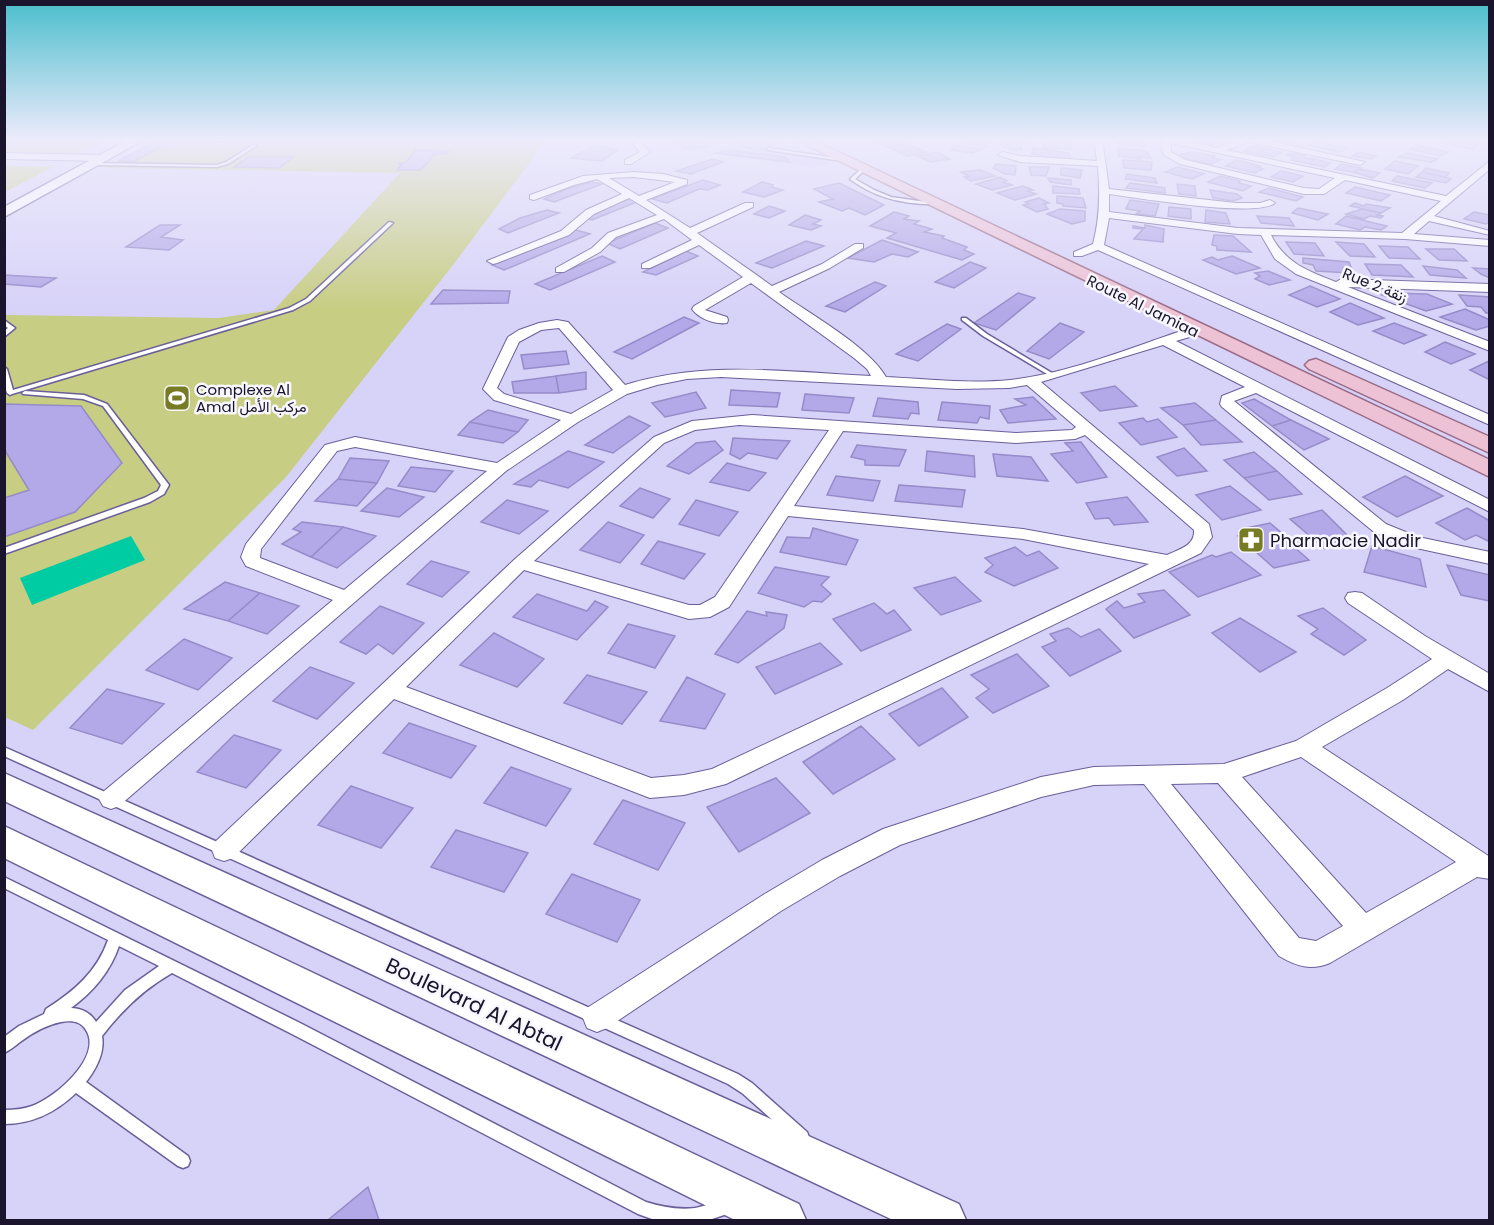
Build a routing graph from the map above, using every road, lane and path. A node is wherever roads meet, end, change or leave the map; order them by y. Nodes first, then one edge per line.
1 (18, 195) edge
2 (34, 195) edge
3 (539, 195) edge
4 (632, 195) edge
5 (641, 195) edge
6 (916, 195) edge
7 (951, 195) edge
8 (1105, 195) edge
9 (1141, 195) edge
10 (1430, 195) edge
11 (1453, 195) edge
12 (534, 197) dead end
13 (635, 197) junction
14 (1448, 199) junction
15 (4, 202) edge
16 (1270, 203) dead end
17 (749, 205) dead end
18 (4, 213) edge
19 (1104, 214) junction
20 (665, 215) junction
21 (1428, 218) junction
22 (392, 223) dead end
23 (585, 227) junction
24 (1266, 233) junction
25 (1490, 234) edge
26 (612, 235) junction
27 (695, 236) junction
28 (1405, 236) junction
29 (1490, 243) edge
30 (859, 246) dead end
31 (1098, 246) junction
32 (1078, 254) junction
33 (493, 261) dead end
34 (646, 266) dead end
35 (560, 270) dead end
36 (752, 277) junction
37 (1326, 283) junction
38 (1490, 288) edge
39 (771, 291) junction
40 (963, 319) dead end
41 (722, 320) dead end
42 (4, 322) edge
43 (1238, 328) dead end
44 (1195, 331) junction
45 (4, 335) edge
46 (1165, 341) junction
47 (1490, 347) edge
48 (1302, 358) dead end
49 (4, 369) edge
50 (1054, 376) junction
51 (881, 381) junction
52 (1031, 381) junction
53 (1257, 388) junction
54 (622, 391) junction
55 (7, 394) edge
56 (573, 419) junction
57 (1490, 421) edge
58 (838, 427) junction
59 (1086, 429) junction
60 (1490, 446) edge
61 (500, 468) junction
62 (1490, 470) edge
63 (1490, 507) edge
64 (784, 510) junction
65 (4, 551) edge
66 (1490, 558) edge
67 (1166, 561) junction
68 (521, 563) junction
69 (347, 598) junction
70 (1355, 598) dead end
71 (1448, 659) junction
72 (1490, 684) edge
73 (389, 689) junction
74 (1304, 747) junction
75 (4, 751) edge
76 (1224, 773) junction
77 (1149, 774) junction
78 (4, 786) edge
79 (111, 799) junction
80 (4, 841) edge
81 (224, 850) junction
82 (1484, 867) edge
83 (4, 882) edge
84 (1364, 929) junction
85 (115, 938) junction
86 (171, 966) junction
87 (597, 1018) junction
88 (42, 1020) junction
89 (96, 1033) junction
90 (5, 1045) edge
91 (76, 1084) junction
92 (4, 1117) edge
93 (183, 1161) dead end
94 (847, 1176) junction
95 (741, 1202) junction
96 (932, 1218) edge
97 (783, 1221) edge

1 - 15 main road
2 - 18 main road
3 - 12 street
4 - 13 street
5 - 13 street
6 - 44 main road, Route Al Jamiaa
7 - 32 main road, Route Al Jamiaa
8 - 19 street
9 - 16 street
10 - 14 street
11 - 14 street
13 - 20 street
13 - 23 street
14 - 21 street
17 - 27 street
19 - 24 street
19 - 31 street
20 - 26 street
20 - 27 street
21 - 25 street
21 - 28 street
22 - 55 lane
23 - 26 street
23 - 33 street
24 - 28 street
24 - 37 street, Rue 2 زنقة
26 - 35 street
27 - 34 street
27 - 36 street
28 - 29 street
30 - 39 street
31 - 32 street
31 - 57 street
32 - 43 main road, Route Al Jamiaa
36 - 39 street
36 - 41 street
37 - 38 street
37 - 47 street, Rue 2 زنقة
39 - 51 street
40 - 50 lane
42 - 45 lane
44 - 46 street
44 - 62 main road, Route Al Jamiaa
46 - 50 street
46 - 53 street
48 - 60 main road
49 - 55 lane
50 - 52 street
51 - 52 street
51 - 54 street
52 - 59 street
53 - 63 street
53 - 66 street
54 - 56 street
54 - 56 street
55 - 65 lane
56 - 61 street
58 - 59 street
58 - 64 street
58 - 68 street
59 - 67 street
61 - 69 street
61 - 69 street
64 - 67 street
64 - 68 street
67 - 73 street
68 - 73 street
69 - 79 street
70 - 71 street
71 - 72 street
71 - 74 street
73 - 81 street
74 - 76 street
74 - 82 street
75 - 79 lane
76 - 77 street
76 - 84 street
77 - 84 street
77 - 87 street
78 - 94 main road, Boulevard Al Abtal
79 - 81 lane
80 - 95 main road
81 - 87 lane
82 - 84 street
83 - 85 lane
85 - 86 lane
85 - 88 lane
86 - 89 lane
86 - 95 lane
87 - 94 lane
88 - 89 lane
88 - 90 lane
89 - 91 lane
91 - 92 lane
91 - 93 lane
94 - 96 main road, Boulevard Al Abtal
95 - 97 main road

